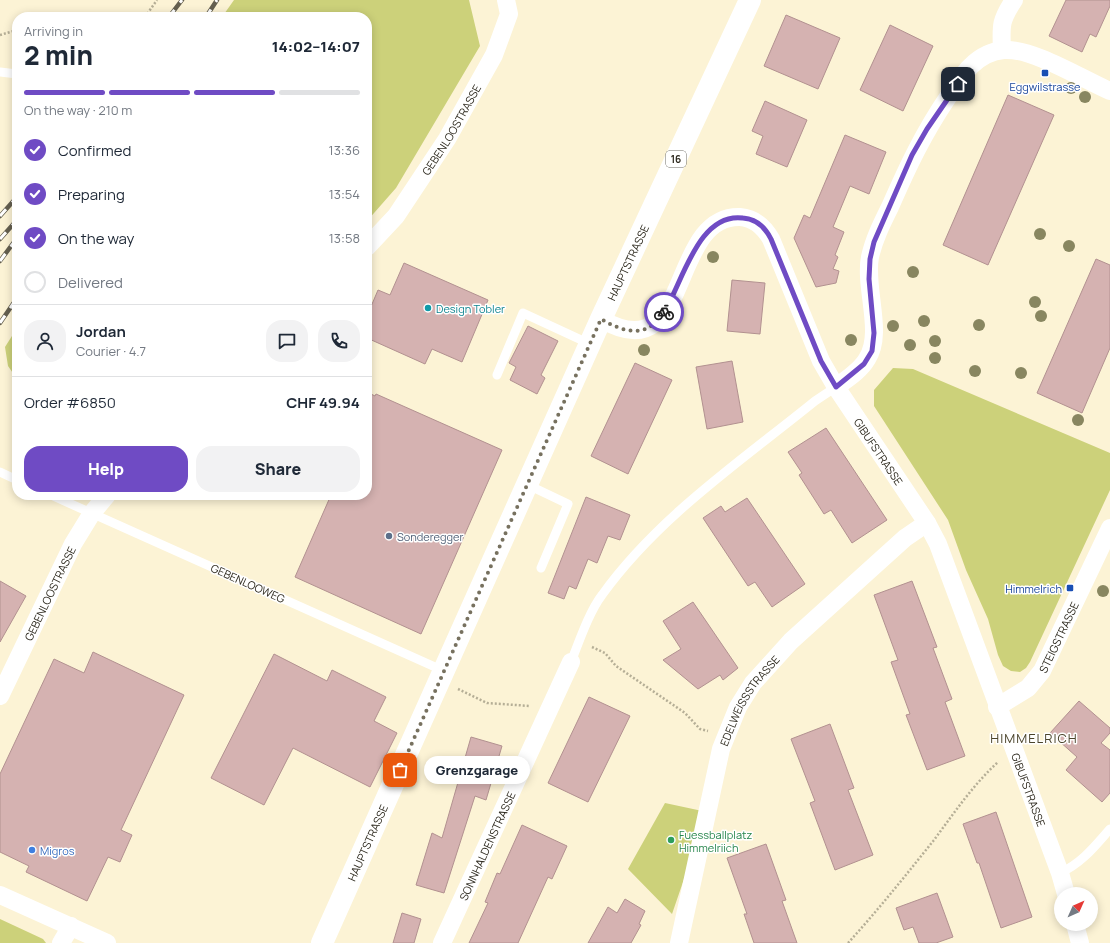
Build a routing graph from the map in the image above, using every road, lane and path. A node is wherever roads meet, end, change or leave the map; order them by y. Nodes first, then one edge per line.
1 (157, 0) edge
2 (506, 0) edge
3 (750, 0) edge
4 (1014, 0) edge
5 (149, 12) edge
6 (12, 31) edge
7 (0, 35) edge
8 (1002, 50) junction
9 (0, 72) edge
10 (12, 73) edge
11 (1110, 91) edge
12 (372, 242) edge
13 (601, 319) junction
14 (590, 344) junction
15 (497, 375) dead end
16 (836, 387) junction
17 (0, 472) edge
18 (12, 478) edge
19 (526, 484) junction
20 (62, 500) edge
21 (103, 500) edge
22 (92, 513) junction
23 (927, 523) junction
24 (1110, 528) edge
25 (541, 568) dead end
26 (579, 640) junction
27 (571, 662) joint
28 (444, 671) junction
29 (0, 696) edge
30 (551, 707) junction
31 (997, 707) junction
32 (725, 738) junction
33 (1012, 748) junction
34 (1110, 829) edge
35 (1060, 873) junction
36 (1064, 887) edge
37 (0, 895) edge
38 (71, 926) junction
39 (1077, 931) edge
40 (61, 943) edge
41 (107, 943) edge
42 (322, 943) edge
43 (442, 943) edge
44 (679, 943) edge
45 (848, 943) edge
46 (1080, 943) edge

1 - 5 path
2 - 12 street, GEBENLOOSTRASSE
3 - 13 main road, HAUPTSTRASSE / 16
4 - 8 street
6 - 7 path
8 - 11 street
8 - 16 street
9 - 10 lane
13 - 14 main road, HAUPTSTRASSE / 16
13 - 16 street, GIBUFSTRASSE
14 - 15 lane
14 - 19 main road, HAUPTSTRASSE / 16
16 - 23 street, GIBUFSTRASSE
16 - 26 lane
17 - 18 lane
19 - 25 lane
19 - 28 main road, HAUPTSTRASSE / 16
20 - 22 lane, GEBENLOOWEG
21 - 22 street, GEBENLOOSTRASSE
22 - 28 lane, GEBENLOOWEG
22 - 29 street, GEBENLOOSTRASSE
23 - 31 street, GIBUFSTRASSE
23 - 32 street, EDELWEISSSTRASSE
24 - 31 street, STEIGSTRASSE
26 - 27 lane
26 - 32 path
27 - 30 street, SONNHALDENSTRASSE
28 - 30 path
28 - 42 main road, HAUPTSTRASSE / 16
30 - 43 street, SONNHALDENSTRASSE
31 - 33 street, GIBUFSTRASSE
32 - 44 street, EDELWEISSSTRASSE
33 - 35 street, GIBUFSTRASSE
33 - 45 path
34 - 35 lane
35 - 36 street, GIBUFSTRASSE
37 - 38 street
38 - 40 street
38 - 41 street
39 - 46 street

